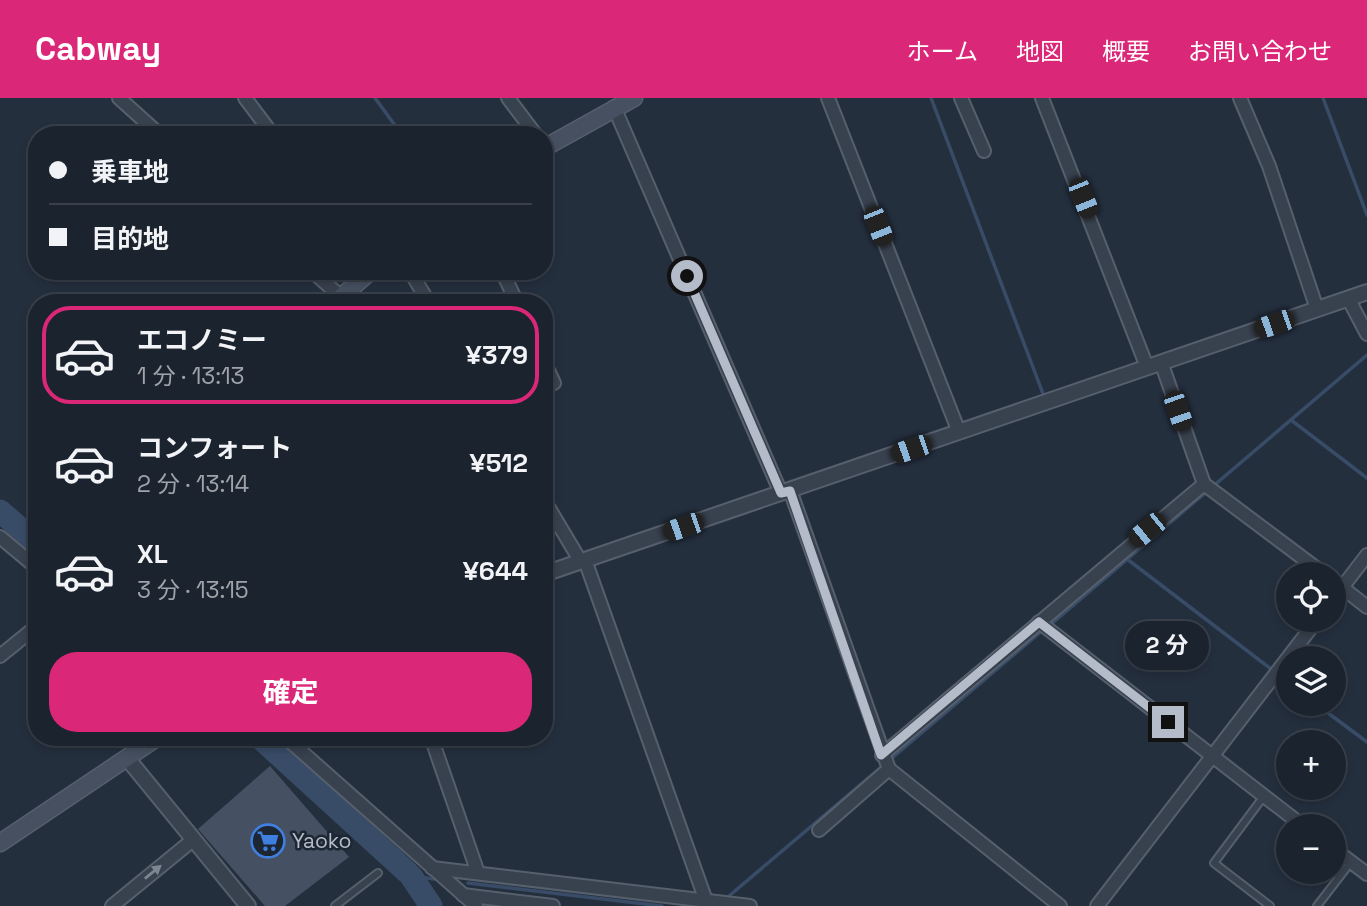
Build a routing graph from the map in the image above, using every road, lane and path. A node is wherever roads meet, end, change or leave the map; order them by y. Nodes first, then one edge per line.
1 (119, 98) edge
2 (245, 98) edge
3 (508, 98) edge
4 (634, 98) edge
5 (828, 98) edge
6 (961, 98) edge
7 (1042, 98) edge
8 (1240, 98) edge
9 (614, 107) junction
10 (150, 126) edge
11 (266, 126) edge
12 (529, 126) edge
13 (553, 138) edge
14 (984, 150) dead end
15 (320, 280) edge
16 (360, 280) edge
17 (1367, 292) edge
18 (333, 294) edge
19 (343, 294) edge
20 (1348, 298) junction
21 (1317, 309) junction
22 (1367, 334) edge
23 (1154, 365) junction
24 (959, 432) junction
25 (1204, 484) junction
26 (785, 492) junction
27 (553, 514) edge
28 (0, 537) edge
29 (1367, 555) edge
30 (28, 560) edge
31 (583, 561) junction
32 (1308, 562) edge
33 (553, 571) edge
34 (1346, 578) edge
35 (1346, 595) edge
36 (1367, 607) edge
37 (1039, 622) junction
38 (1308, 632) edge
39 (28, 633) edge
40 (0, 656) edge
41 (145, 746) edge
42 (295, 746) edge
43 (434, 746) edge
44 (881, 755) junction
45 (1210, 756) junction
46 (127, 758) junction
47 (889, 769) junction
48 (1264, 796) junction
49 (1287, 814) edge
50 (819, 830) dead end
51 (194, 839) junction
52 (0, 843) edge
53 (1346, 858) edge
54 (1351, 862) junction
55 (432, 868) junction
56 (378, 873) dead end
57 (478, 873) junction
58 (1367, 874) edge
59 (463, 895) junction
60 (706, 901) junction
61 (112, 906) edge
62 (248, 906) edge
63 (335, 906) edge
64 (476, 906) edge
65 (553, 906) edge
66 (750, 906) edge
67 (1060, 906) edge
68 (1097, 906) edge
69 (1270, 906) edge
70 (1317, 906) edge

1 - 10 street
2 - 11 street
3 - 12 street
4 - 9 main road
5 - 24 street
6 - 14 street
7 - 23 street
8 - 21 street
9 - 13 main road
9 - 26 street
15 - 18 street
16 - 19 main road
17 - 20 street
20 - 21 street
20 - 22 street
21 - 23 street
23 - 24 street
23 - 25 street
24 - 26 street
25 - 32 street
25 - 37 street
26 - 31 street
26 - 44 street
27 - 31 street
28 - 30 street
29 - 34 street
31 - 33 street
31 - 60 street
35 - 36 street
37 - 44 street
37 - 45 street
38 - 45 street
39 - 40 street
41 - 46 main road
42 - 55 street
43 - 57 street
44 - 47 street
45 - 48 street
45 - 68 street
46 - 51 street
46 - 52 main road
47 - 50 street
47 - 67 street
48 - 49 street
48 - 69 lane
61 -> 51 street
51 - 62 street
53 - 54 street
54 - 58 street
54 - 70 lane
55 - 57 street
55 - 59 street
56 - 63 lane
57 - 60 street
59 - 64 street
59 - 65 street
60 - 66 street

